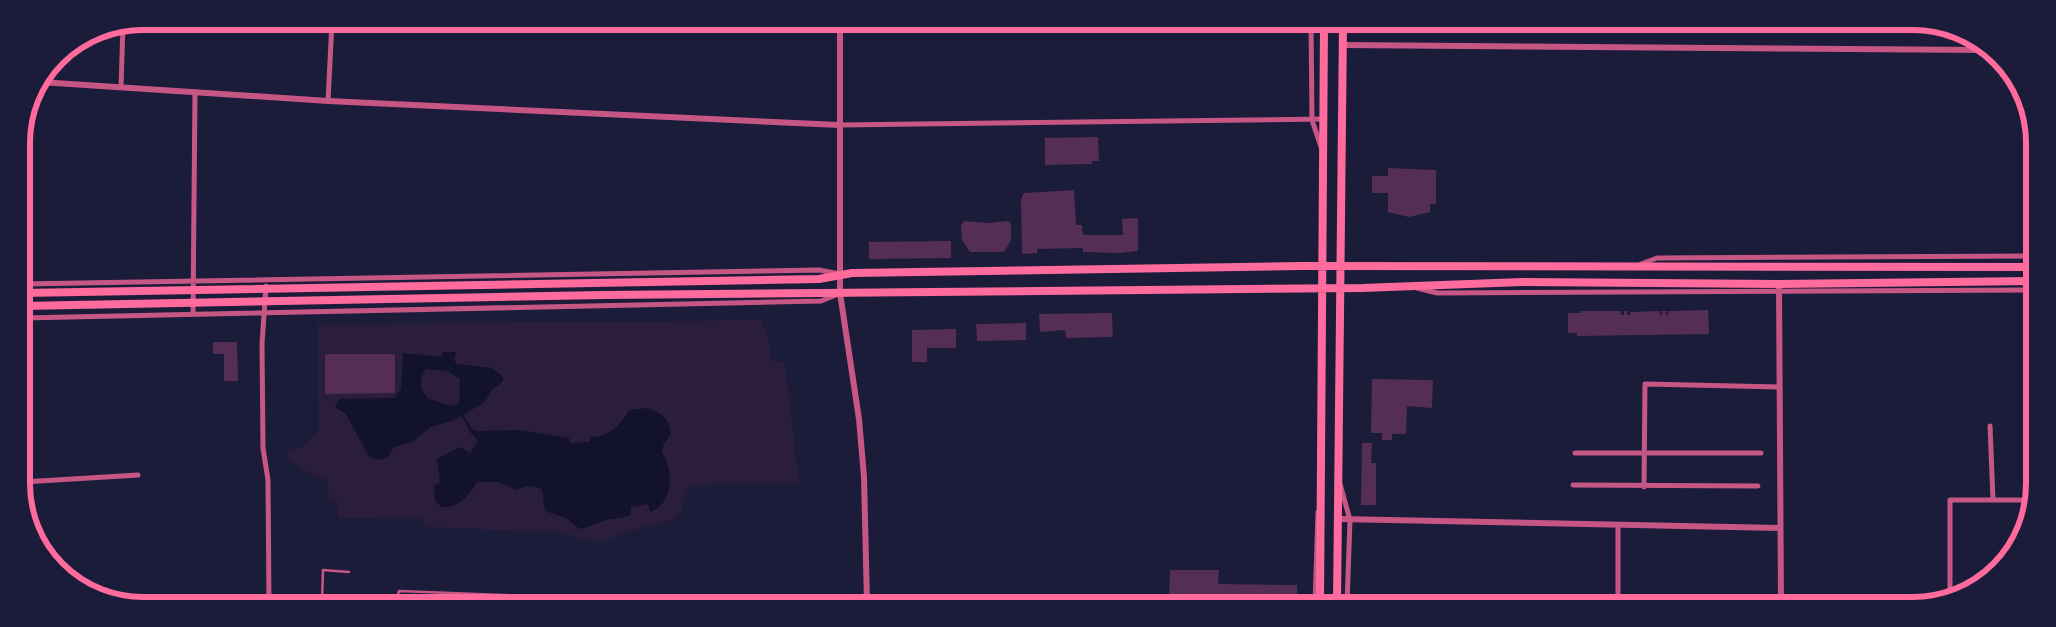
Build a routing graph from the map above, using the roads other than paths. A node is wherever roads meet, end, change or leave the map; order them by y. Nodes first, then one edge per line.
1 (332, 30) edge
2 (840, 30) edge
3 (1311, 30) edge
4 (1324, 30) edge
5 (1343, 30) edge
6 (123, 32) edge
7 (1343, 45) junction
8 (1977, 50) edge
9 (48, 82) edge
10 (122, 86) junction
11 (195, 92) junction
12 (328, 101) junction
13 (1325, 119) junction
14 (1312, 120) junction
15 (839, 125) junction
16 (1325, 158) junction
17 (2026, 256) edge
18 (1324, 266) junction
19 (1342, 267) junction
20 (2026, 267) edge
21 (1632, 268) junction
22 (840, 274) junction
23 (194, 280) junction
24 (266, 280) junction
25 (2026, 281) edge
26 (30, 284) edge
27 (1323, 288) junction
28 (1342, 288) junction
29 (1780, 288) junction
30 (2026, 290) edge
31 (193, 291) junction
32 (266, 291) junction
33 (840, 293) junction
34 (30, 294) edge
35 (193, 303) junction
36 (266, 303) junction
37 (30, 306) edge
38 (265, 312) junction
39 (193, 314) junction
40 (30, 318) edge
41 (1780, 387) junction
42 (1990, 426) dead end
43 (1575, 453) dead end
44 (1643, 454) junction
45 (1761, 454) dead end
46 (138, 475) dead end
47 (1338, 475) junction
48 (30, 482) edge
49 (1573, 485) dead end
50 (1758, 486) dead end
51 (1644, 487) junction
52 (1321, 494) junction
53 (1993, 500) junction
54 (2025, 500) edge
55 (1338, 519) junction
56 (1350, 520) junction
57 (1618, 526) junction
58 (1780, 528) junction
59 (349, 572) dead end
60 (1950, 590) edge
61 (270, 597) edge
62 (322, 597) edge
63 (397, 597) edge
64 (542, 597) edge
65 (867, 597) edge
66 (1315, 597) edge
67 (1320, 597) edge
68 (1337, 597) edge
69 (1348, 597) edge
70 (1618, 597) edge
71 (1781, 597) edge

1 - 12 street
2 - 15 street
3 - 14 street
4 - 13 main road
5 - 7 main road
6 - 10 street
7 - 8 street
7 - 19 main road
9 - 10 street
10 - 11 street
11 - 12 street
11 - 23 street
12 - 15 street
13 - 14 street
13 - 16 main road
14 - 15 street
14 - 16 street
15 - 22 street
16 - 18 main road
17 - 21 street
18 - 19 main road
18 - 22 main road
18 - 27 main road
19 - 21 main road
19 - 28 main road
20 - 21 main road
22 - 24 street
22 - 32 main road
22 - 33 street
23 - 24 street
23 - 26 street
23 - 31 street
24 - 32 street
25 - 29 main road
27 - 28 main road
27 - 33 main road
27 - 52 main road
28 - 29 main road
28 - 47 main road
29 - 30 street
29 - 41 street
31 - 32 main road
31 - 34 main road
31 - 35 street
32 - 36 street
33 - 36 main road
33 - 38 street
33 - 65 street
35 - 36 main road
35 - 37 main road
35 - 39 street
36 - 38 street
38 - 39 street
38 - 61 street
39 - 40 street
41 - 44 street
41 - 58 street
42 - 53 street
43 - 44 street
44 - 45 street
44 - 51 street
46 - 48 street
47 - 55 main road
47 - 56 street
49 - 51 street
50 - 51 street
52 - 66 street
52 - 67 main road
53 - 54 street
53 - 60 street
55 - 56 street
55 - 68 main road
56 - 57 street
56 - 69 street
57 - 58 street
57 - 70 street
58 - 71 street
59 - 62 lane
63 - 64 lane

